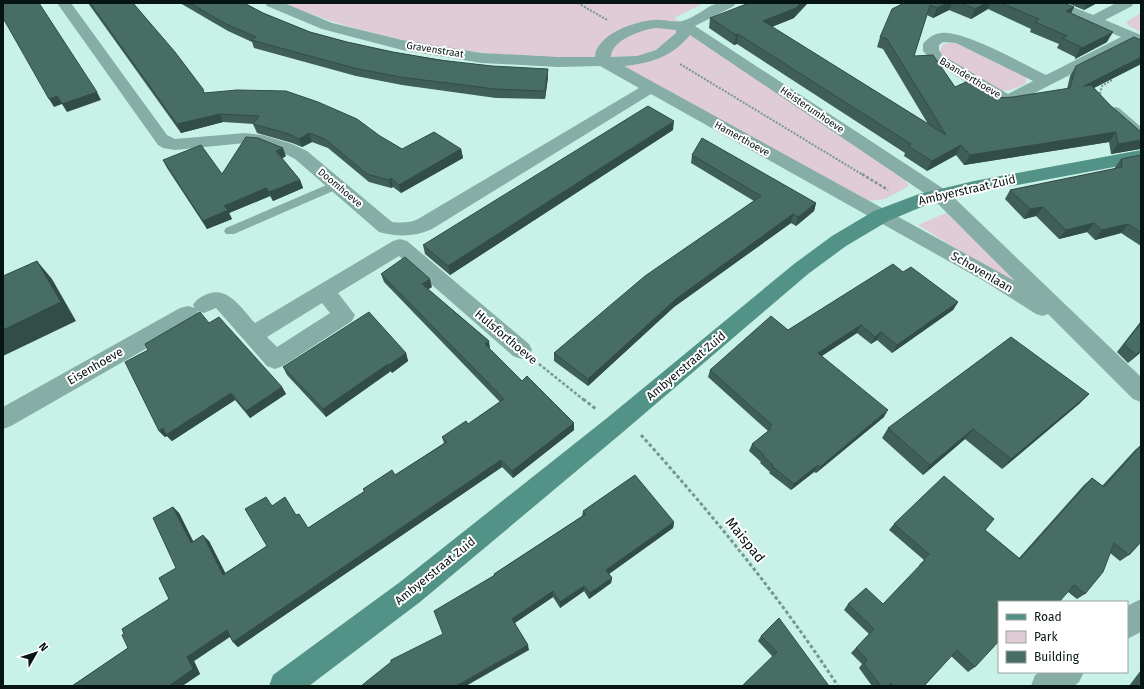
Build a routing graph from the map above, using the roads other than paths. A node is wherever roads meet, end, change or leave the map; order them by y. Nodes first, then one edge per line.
1 (64, 3) edge
2 (272, 3) edge
3 (729, 3) edge
4 (1050, 3) edge
5 (1127, 3) edge
6 (1093, 20) junction
7 (684, 25) junction
8 (1137, 38) edge
9 (603, 61) junction
10 (1045, 81) junction
11 (650, 88) junction
12 (1116, 110) edge
13 (1141, 132) edge
14 (1141, 156) edge
15 (336, 185) junction
16 (940, 195) junction
17 (881, 216) junction
18 (230, 231) dead end
19 (404, 238) junction
20 (324, 292) junction
21 (1080, 333) junction
22 (254, 334) junction
23 (521, 350) road end
24 (1141, 392) edge
25 (3, 419) edge
26 (1141, 613) edge
27 (1128, 624) edge
28 (1067, 673) edge
29 (284, 686) edge
30 (1046, 686) edge

1 - 15 street, Doomhoeve
2 - 9 street, Gravenstraat
3 - 7 street
4 - 6 street
5 - 6 street
6 - 8 street
7 - 9 street, Gravenstraat
7 - 9 street
7 - 16 street, Heisterumhoeve
8 - 10 street, Baanderthoeve
9 - 11 street, Hamerthoeve
10 - 10 street, Baanderthoeve
11 - 17 street, Hamerthoeve
11 - 19 street, Doomhoeve
12 - 13 lane
14 - 16 street, Ambyerstraat Zuid
15 - 18 lane
15 - 19 street, Doomhoeve
16 - 17 street, Ambyerstraat Zuid
16 - 21 street, Schovenlaan
17 - 21 street, Schovenlaan
17 - 29 street, Ambyerstraat Zuid
19 - 20 street
19 - 23 street, Hulsforthoeve
20 - 22 street
20 - 22 street, Eisenhoeve
21 - 24 street, Schovenlaan
22 - 25 street, Eisenhoeve
26 - 27 street
28 - 30 street

